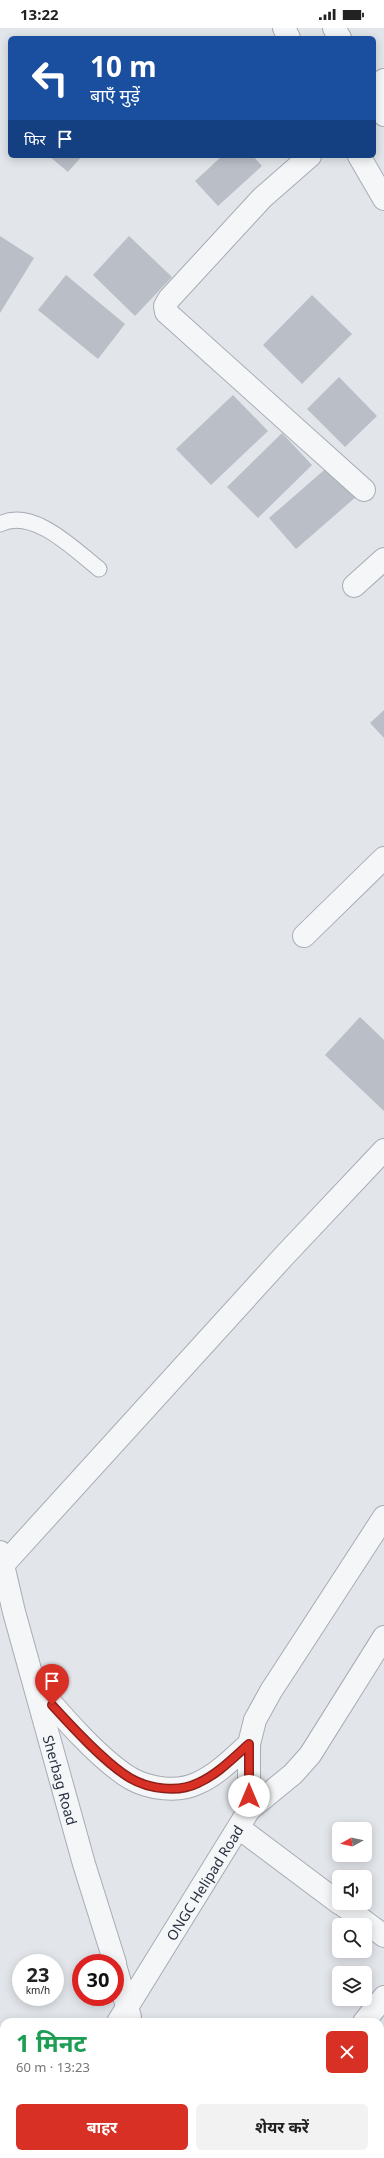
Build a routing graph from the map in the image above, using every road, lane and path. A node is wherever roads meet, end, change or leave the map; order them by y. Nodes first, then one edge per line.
1 (384, 80) edge
2 (376, 90) edge
3 (376, 100) edge
4 (384, 115) edge
5 (308, 158) edge
6 (360, 158) edge
7 (384, 199) edge
8 (364, 490) dead end
9 (0, 524) edge
10 (384, 559) edge
11 (99, 568) dead end
12 (354, 586) dead end
13 (384, 858) edge
14 (304, 936) dead end
15 (384, 1150) edge
16 (384, 1517) edge
17 (1, 1557) edge
18 (384, 1637) edge
19 (34, 1683) junction
20 (249, 1744) junction
21 (244, 1819) junction
22 (332, 1897) edge
23 (349, 1910) edge
24 (384, 1936) edge
25 (112, 1954) edge
26 (384, 1997) edge
27 (124, 2006) edge
28 (126, 2017) edge
29 (367, 2018) edge

1 - 2 street
3 - 4 street
5 - 8 street
6 - 7 street
9 - 11 lane
10 - 12 street
13 - 14 street
15 - 17 street
16 - 20 street
17 - 19 street, Sherbag Road
18 - 21 street, ONGC Helipad Road
19 - 20 street
19 - 25 street, Sherbag Road
20 - 21 street
21 - 22 street
21 - 28 street, ONGC Helipad Road
23 - 24 street
26 - 29 street
27 - 28 street, Sherbag Road

